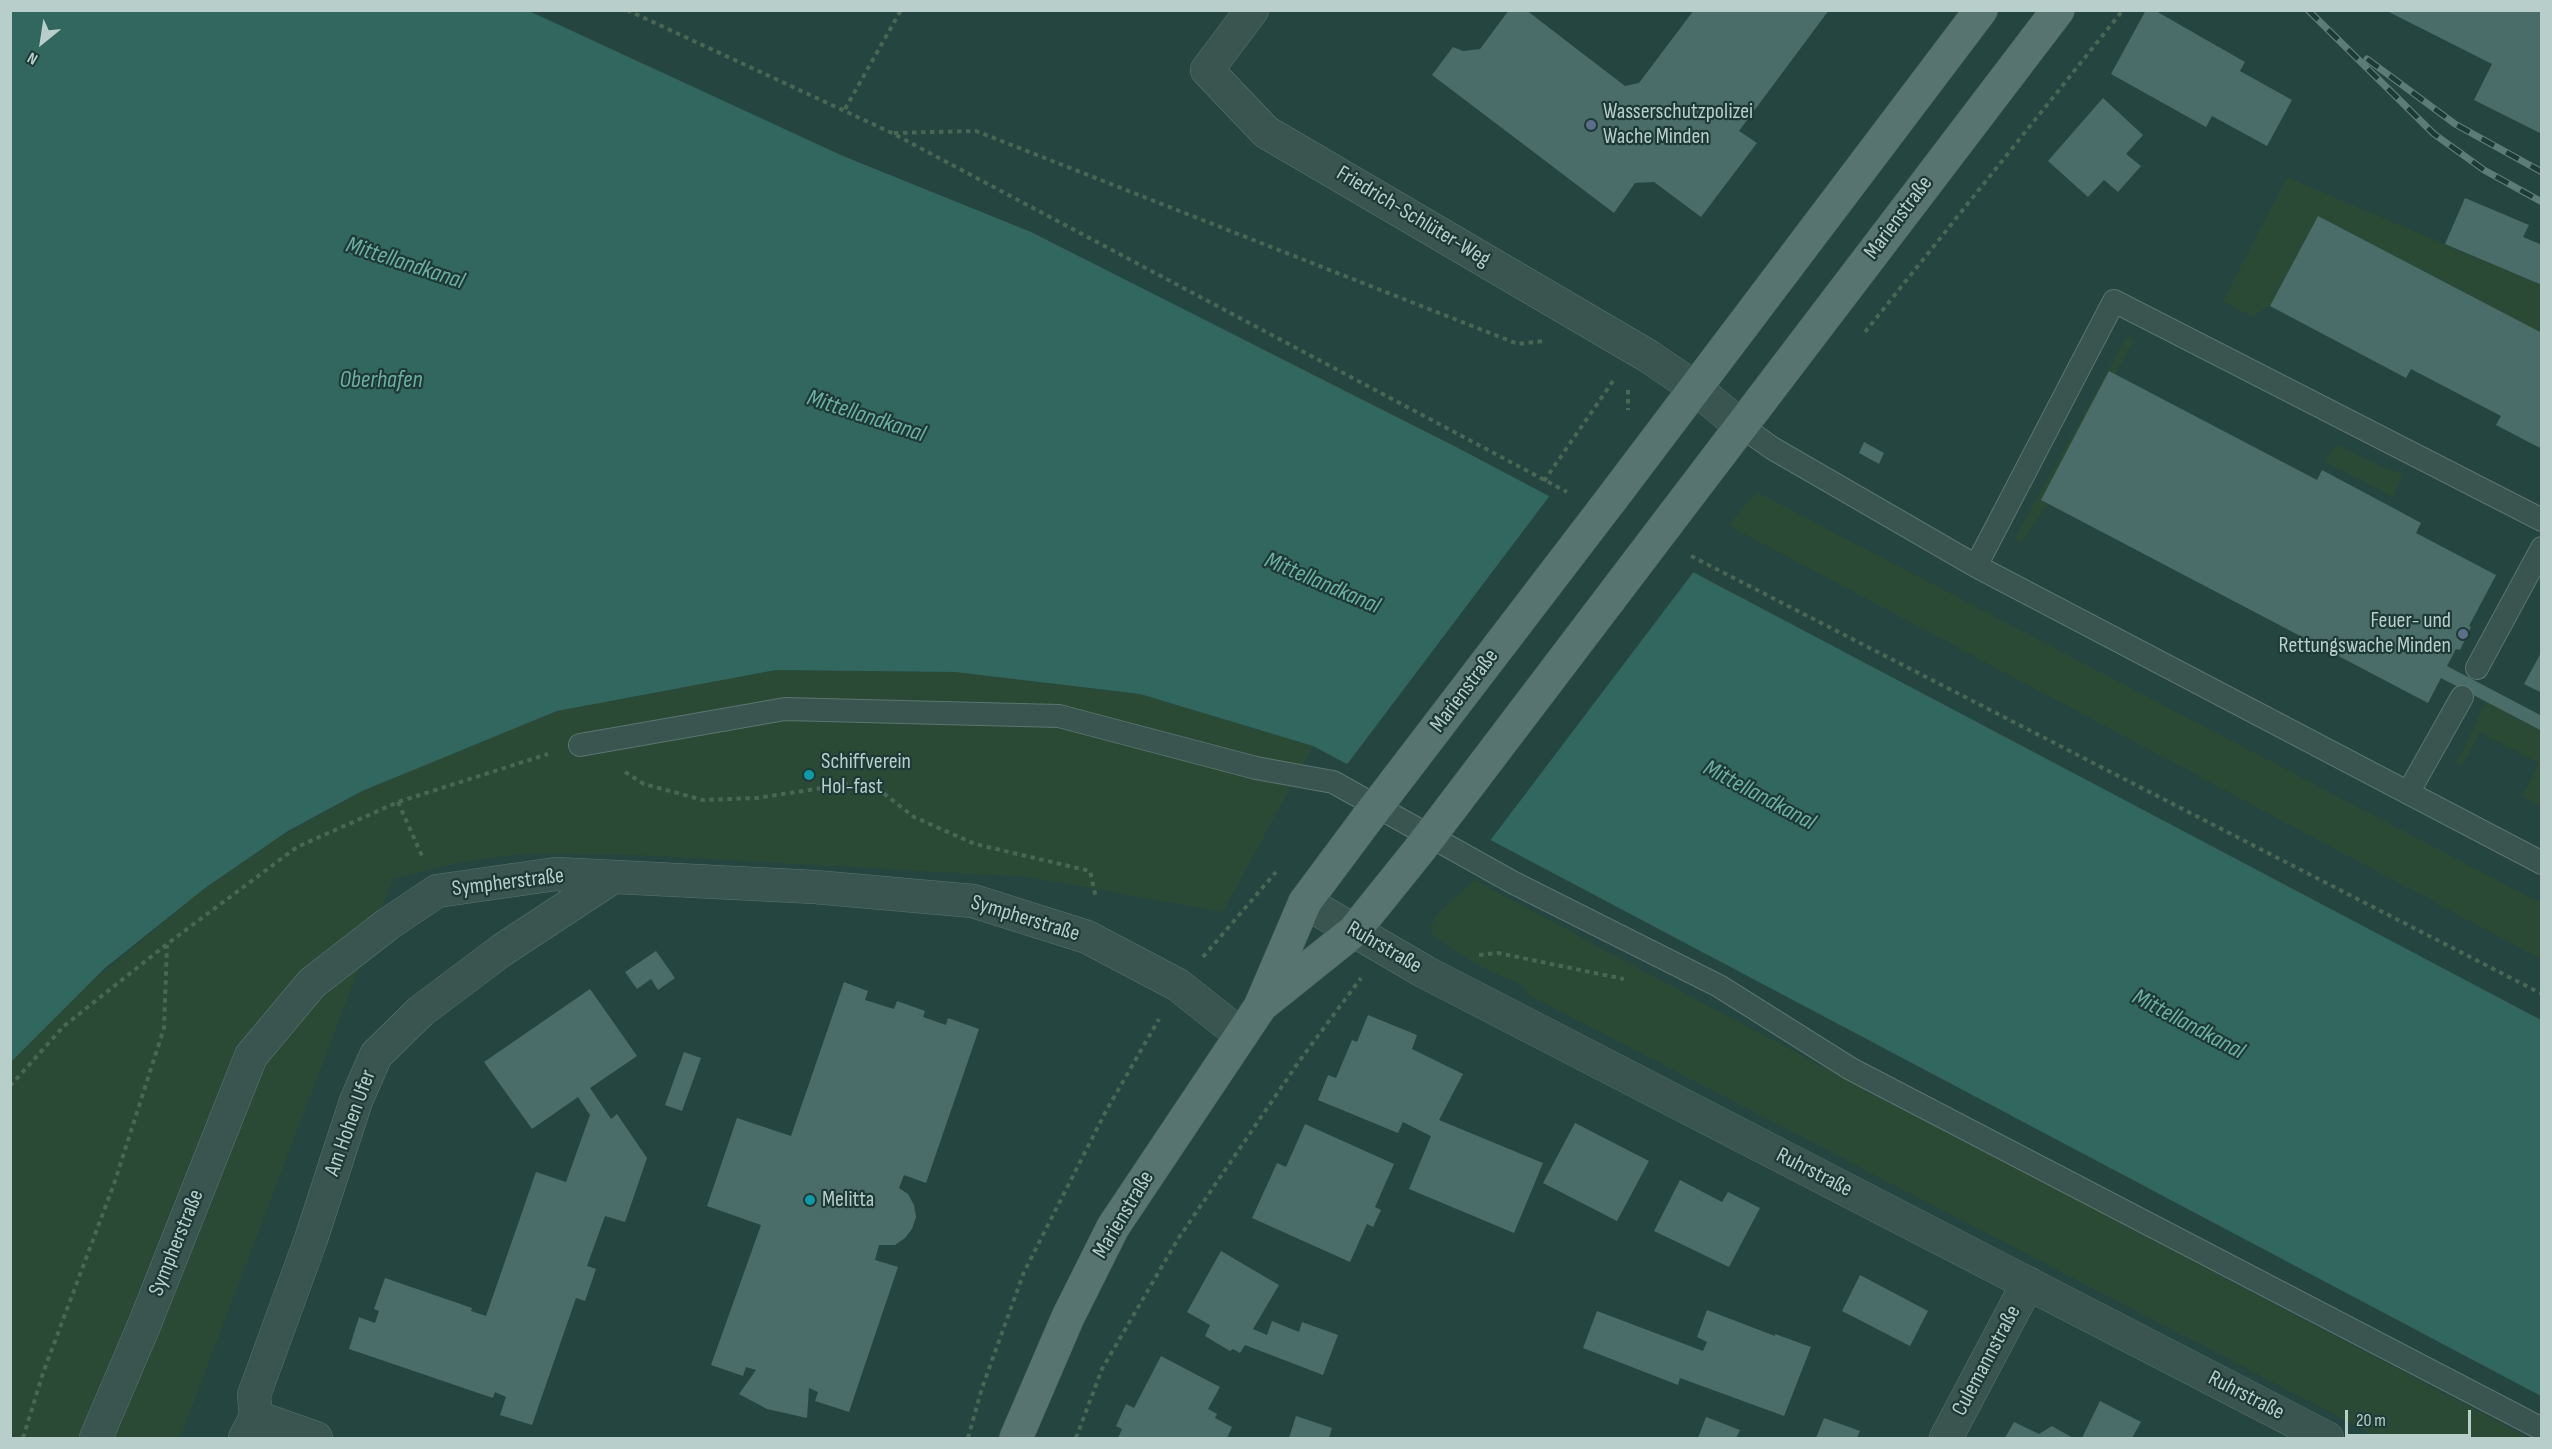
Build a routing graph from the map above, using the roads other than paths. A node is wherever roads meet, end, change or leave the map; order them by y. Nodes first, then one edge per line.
1 (1252, 10) edge
2 (1981, 10) edge
3 (2058, 10) edge
4 (1695, 388) junction
5 (1741, 426) junction
6 (2541, 520) edge
7 (2541, 548) edge
8 (1976, 566) junction
9 (2477, 668) dead end
10 (2462, 697) dead end
11 (580, 745) road end
12 (2408, 793) junction
13 (2541, 863) edge
14 (613, 877) junction
15 (1305, 902) junction
16 (1354, 931) junction
17 (1260, 1007) junction
18 (1241, 1035) junction
19 (2028, 1283) junction
20 (250, 1428) edge
21 (2541, 1429) edge
22 (96, 1438) edge
23 (316, 1438) edge
24 (1016, 1438) edge
25 (1946, 1438) edge
26 (2327, 1438) edge

1 - 4 street, Friedrich-Schlüter-Weg
2 - 4 main road, Marienstraße
3 - 5 main road, Marienstraße
4 - 5 street
4 - 15 main road, Marienstraße, bridge
5 - 8 lane
5 - 16 main road, Marienstraße, bridge
6 - 8 lane
7 - 9 lane
8 - 12 lane
10 - 12 lane
11 - 21 lane
12 - 13 lane
14 - 18 street, Sympherstraße
14 - 20 street, Am Hohen Ufer
14 - 22 street, Sympherstraße
15 - 16 street, Ruhrstraße
15 - 17 main road, Marienstraße
16 - 17 main road, Marienstraße
16 - 19 street, Ruhrstraße
17 - 18 main road, Marienstraße
18 - 24 main road, Marienstraße
19 - 25 street, Culemannstraße
19 - 26 street, Ruhrstraße
20 - 23 street

